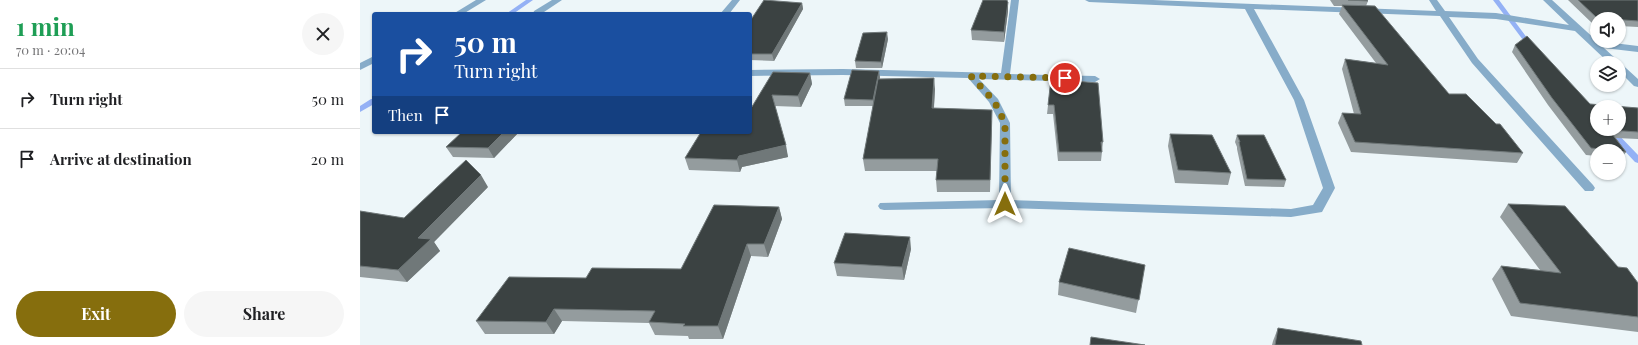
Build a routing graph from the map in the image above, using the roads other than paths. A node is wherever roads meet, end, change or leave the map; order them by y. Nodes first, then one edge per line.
1 (482, 0) edge
2 (558, 0) edge
3 (736, 0) edge
4 (1015, 0) edge
5 (1089, 0) edge
6 (1433, 0) edge
7 (1547, 0) edge
8 (1248, 6) junction
9 (461, 12) edge
10 (539, 12) edge
11 (726, 12) edge
12 (1442, 13) junction
13 (1579, 29) junction
14 (1590, 39) edge
15 (1600, 48) edge
16 (1626, 48) edge
17 (1638, 49) edge
18 (1608, 56) edge
19 (372, 60) edge
20 (360, 67) edge
21 (752, 73) edge
22 (1626, 73) edge
23 (971, 76) junction
24 (1005, 77) junction
25 (1095, 79) dead end
26 (1638, 84) edge
27 (1589, 188) dead end
28 (1005, 204) junction
29 (884, 206) dead end

1 - 9 street
2 - 10 street
3 - 11 street
4 - 24 street
5 - 8 street
6 - 12 street
7 - 13 street
8 - 12 street
8 - 28 street
12 - 13 street
12 - 27 street
13 - 14 street
15 - 18 street
16 - 17 street
19 - 20 street
21 - 23 street
22 - 26 street
23 - 24 street
23 - 28 street
24 - 25 street
28 - 29 street

